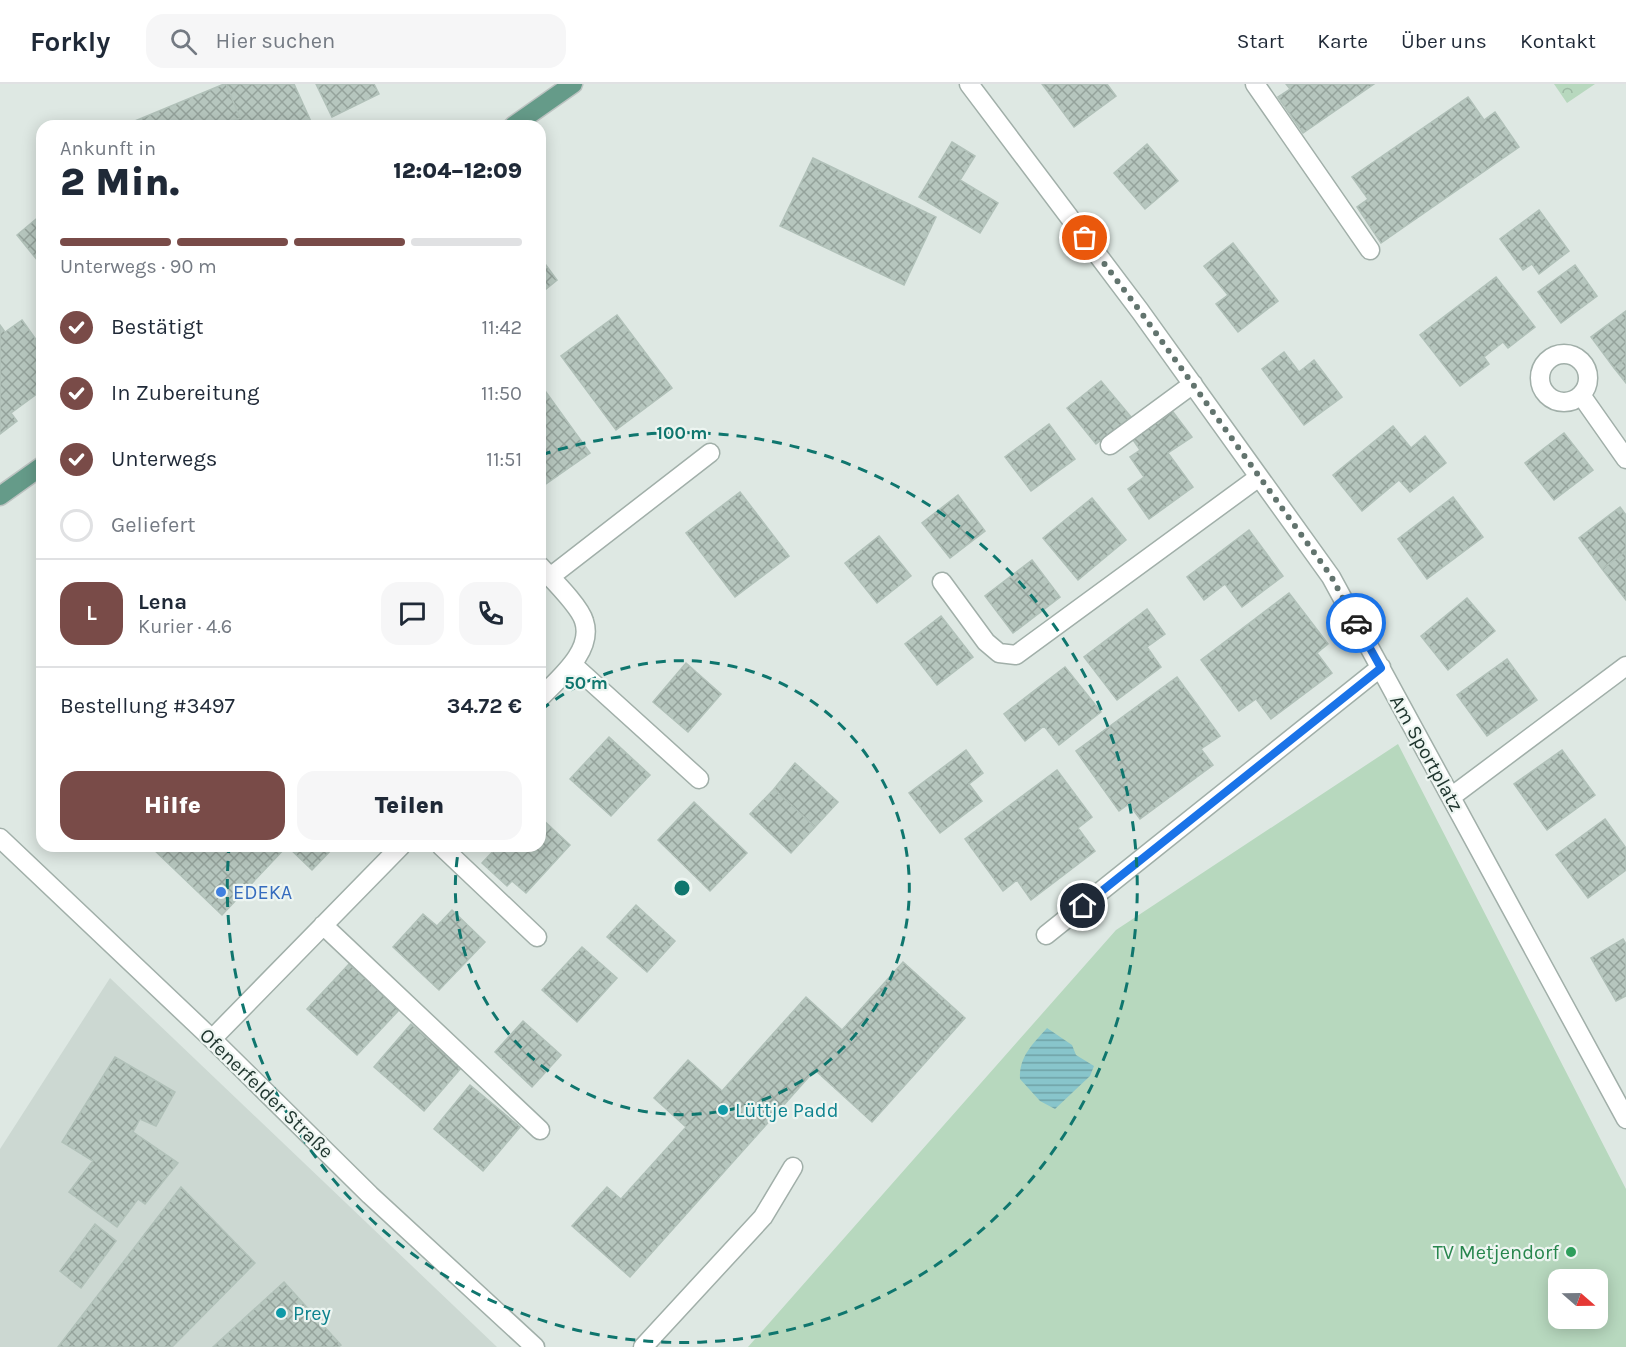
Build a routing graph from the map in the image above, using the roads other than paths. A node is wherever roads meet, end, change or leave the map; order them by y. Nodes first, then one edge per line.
1 (573, 84) edge
2 (969, 84) edge
3 (1255, 84) edge
4 (522, 120) edge
5 (1370, 250) dead end
6 (1192, 384) junction
7 (1581, 395) dead end
8 (1110, 446) dead end
9 (710, 453) dead end
10 (1626, 459) edge
11 (36, 470) edge
12 (1259, 477) junction
13 (0, 496) edge
14 (546, 570) edge
15 (546, 572) edge
16 (942, 582) dead end
17 (572, 664) junction
18 (1626, 666) edge
19 (1381, 668) junction
20 (546, 692) edge
21 (699, 779) dead end
22 (1451, 797) junction
23 (0, 838) edge
24 (395, 852) edge
25 (447, 852) edge
26 (323, 925) junction
27 (1046, 935) dead end
28 (537, 937) dead end
29 (212, 1039) junction
30 (1626, 1119) edge
31 (540, 1130) dead end
32 (793, 1167) dead end
33 (535, 1347) edge
34 (643, 1347) edge

1 - 4 main road
2 - 6 street, Am Sportplatz
3 - 5 street
6 - 8 street
6 - 12 street, Am Sportplatz
7 - 10 street
9 - 14 street
11 - 13 main road
12 - 16 street
12 - 19 street, Am Sportplatz
15 - 17 street
17 - 20 street
17 - 21 street
18 - 22 street
19 - 22 street, Am Sportplatz
19 - 27 street
22 - 30 street, Am Sportplatz
23 - 29 street, Ofenerfelder Straße
24 - 26 street
25 - 28 street
26 - 29 street
26 - 31 street
29 - 33 street, Ofenerfelder Straße
32 - 34 street

